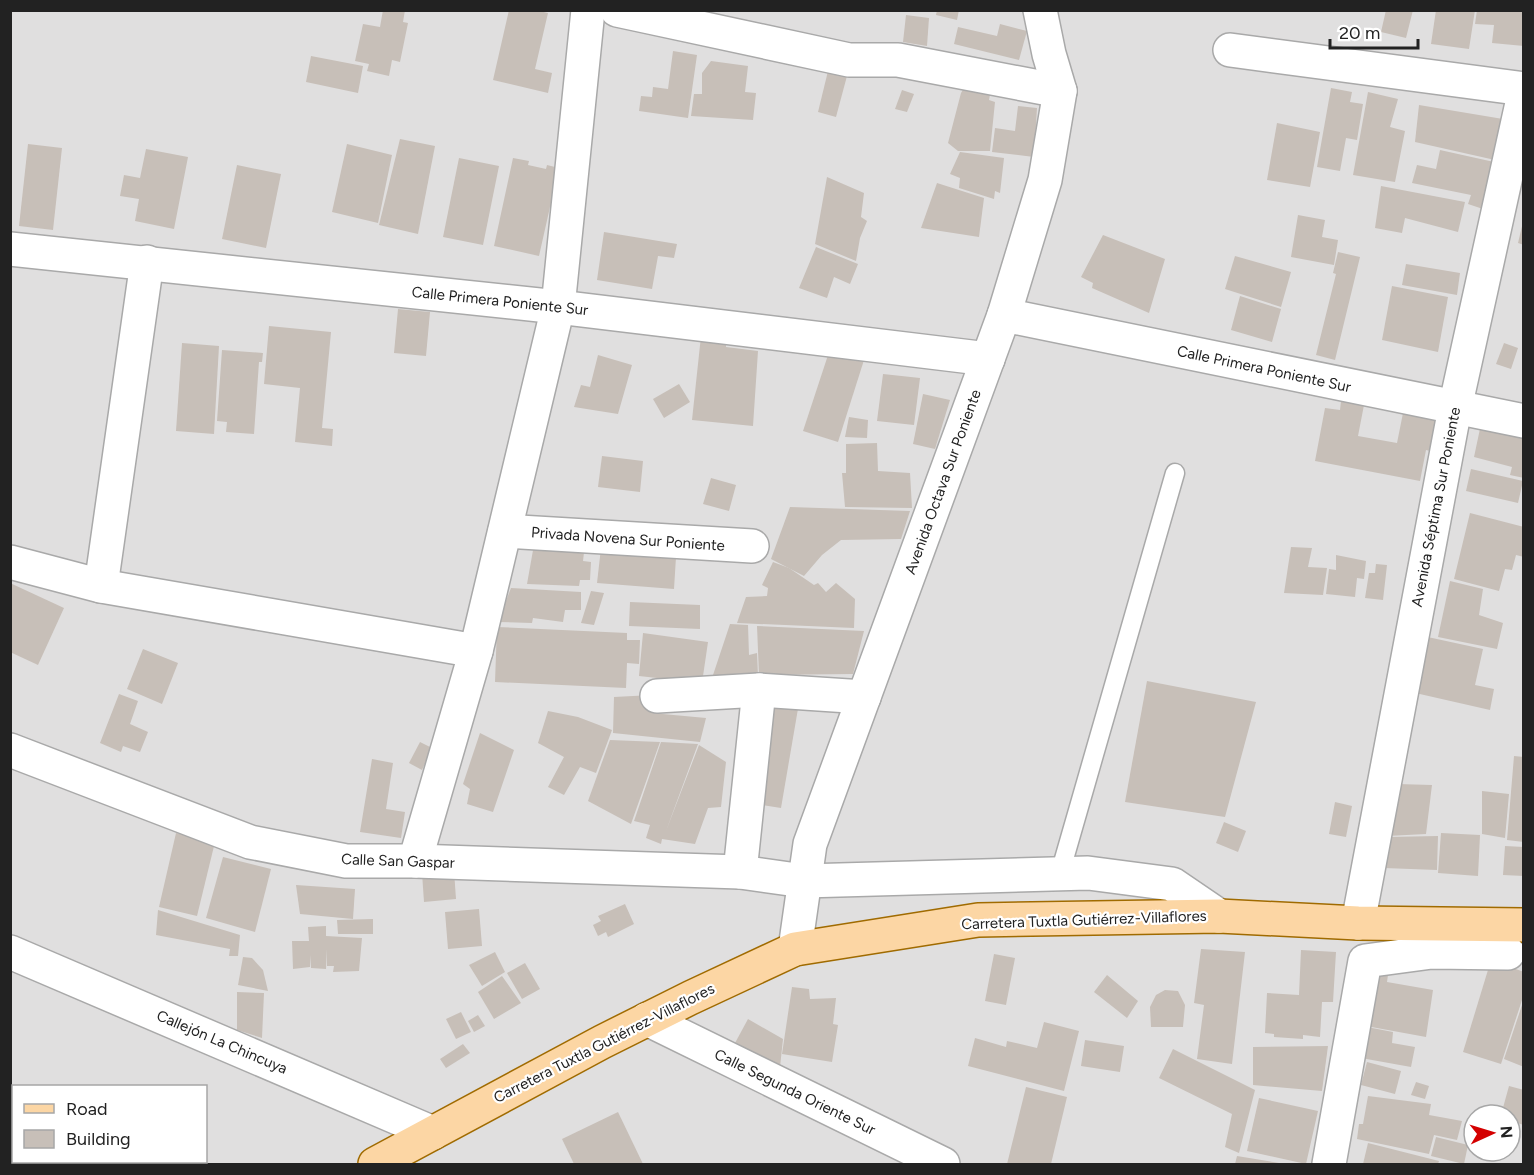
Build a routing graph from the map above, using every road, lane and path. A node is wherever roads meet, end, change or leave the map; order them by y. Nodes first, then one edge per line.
1 (588, 10) edge
2 (617, 10) edge
3 (1040, 10) edge
4 (1230, 50) dead end
5 (1524, 89) edge
6 (1060, 91) junction
7 (1524, 94) edge
8 (10, 249) edge
9 (147, 262) junction
10 (558, 307) junction
11 (1004, 315) junction
12 (988, 359) junction
13 (1455, 408) junction
14 (1524, 421) edge
15 (1175, 473) dead end
16 (504, 531) junction
17 (752, 546) dead end
18 (10, 562) edge
19 (101, 586) junction
20 (476, 651) junction
21 (759, 690) junction
22 (657, 696) dead end
23 (864, 697) junction
24 (10, 750) edge
25 (415, 861) junction
26 (740, 872) junction
27 (1060, 873) junction
28 (804, 881) junction
29 (1219, 916) junction
30 (1358, 923) junction
31 (1513, 940) edge
32 (795, 949) junction
33 (10, 952) edge
34 (648, 1019) junction
35 (433, 1133) junction
36 (391, 1161) edge
37 (943, 1164) edge
38 (1329, 1164) edge

1 - 10 street
2 - 6 street
3 - 6 street, Avenida Octava Sur Poniente
4 - 5 street
6 - 11 street, Avenida Octava Sur Poniente
7 - 13 street, Avenida Séptima Sur Poniente
8 - 9 street, Calle Primera Poniente Sur
9 - 10 street, Calle Primera Poniente Sur
9 - 19 street
10 - 12 street, Calle Primera Poniente Sur
10 - 16 street
11 - 12 street, Avenida Octava Sur Poniente
11 - 13 street, Calle Primera Poniente Sur
12 - 23 street, Avenida Octava Sur Poniente
13 - 14 street, Calle Primera Poniente Sur
13 - 30 street, Avenida Séptima Sur Poniente
15 - 27 lane
16 - 17 street, Privada Novena Sur Poniente
16 - 20 street
18 - 19 street
19 - 20 street
20 - 25 street
21 - 22 street
21 - 23 street
21 - 26 street
23 - 28 street, Avenida Octava Sur Poniente
24 - 25 street, Calle San Gaspar
25 - 26 street, Calle San Gaspar
26 - 28 street, Calle San Gaspar
27 - 28 street, Calle San Gaspar
27 - 29 street, Calle San Gaspar
28 - 32 street, Avenida Octava Sur Poniente
29 - 30 main road, Carretera Tuxtla Gutiérrez-Villaflores
29 - 32 main road, Carretera Tuxtla Gutiérrez-Villaflores
30 - 31 main road, Carretera Tuxtla Gutiérrez-Villaflores
31 - 38 street
32 - 34 main road, Carretera Tuxtla Gutiérrez-Villaflores
33 - 35 street, Callejón La Chincuya
34 - 35 main road, Carretera Tuxtla Gutiérrez-Villaflores
34 - 37 street, Calle Segunda Oriente Sur
35 - 36 main road, Carretera Tuxtla Gutiérrez-Villaflores

